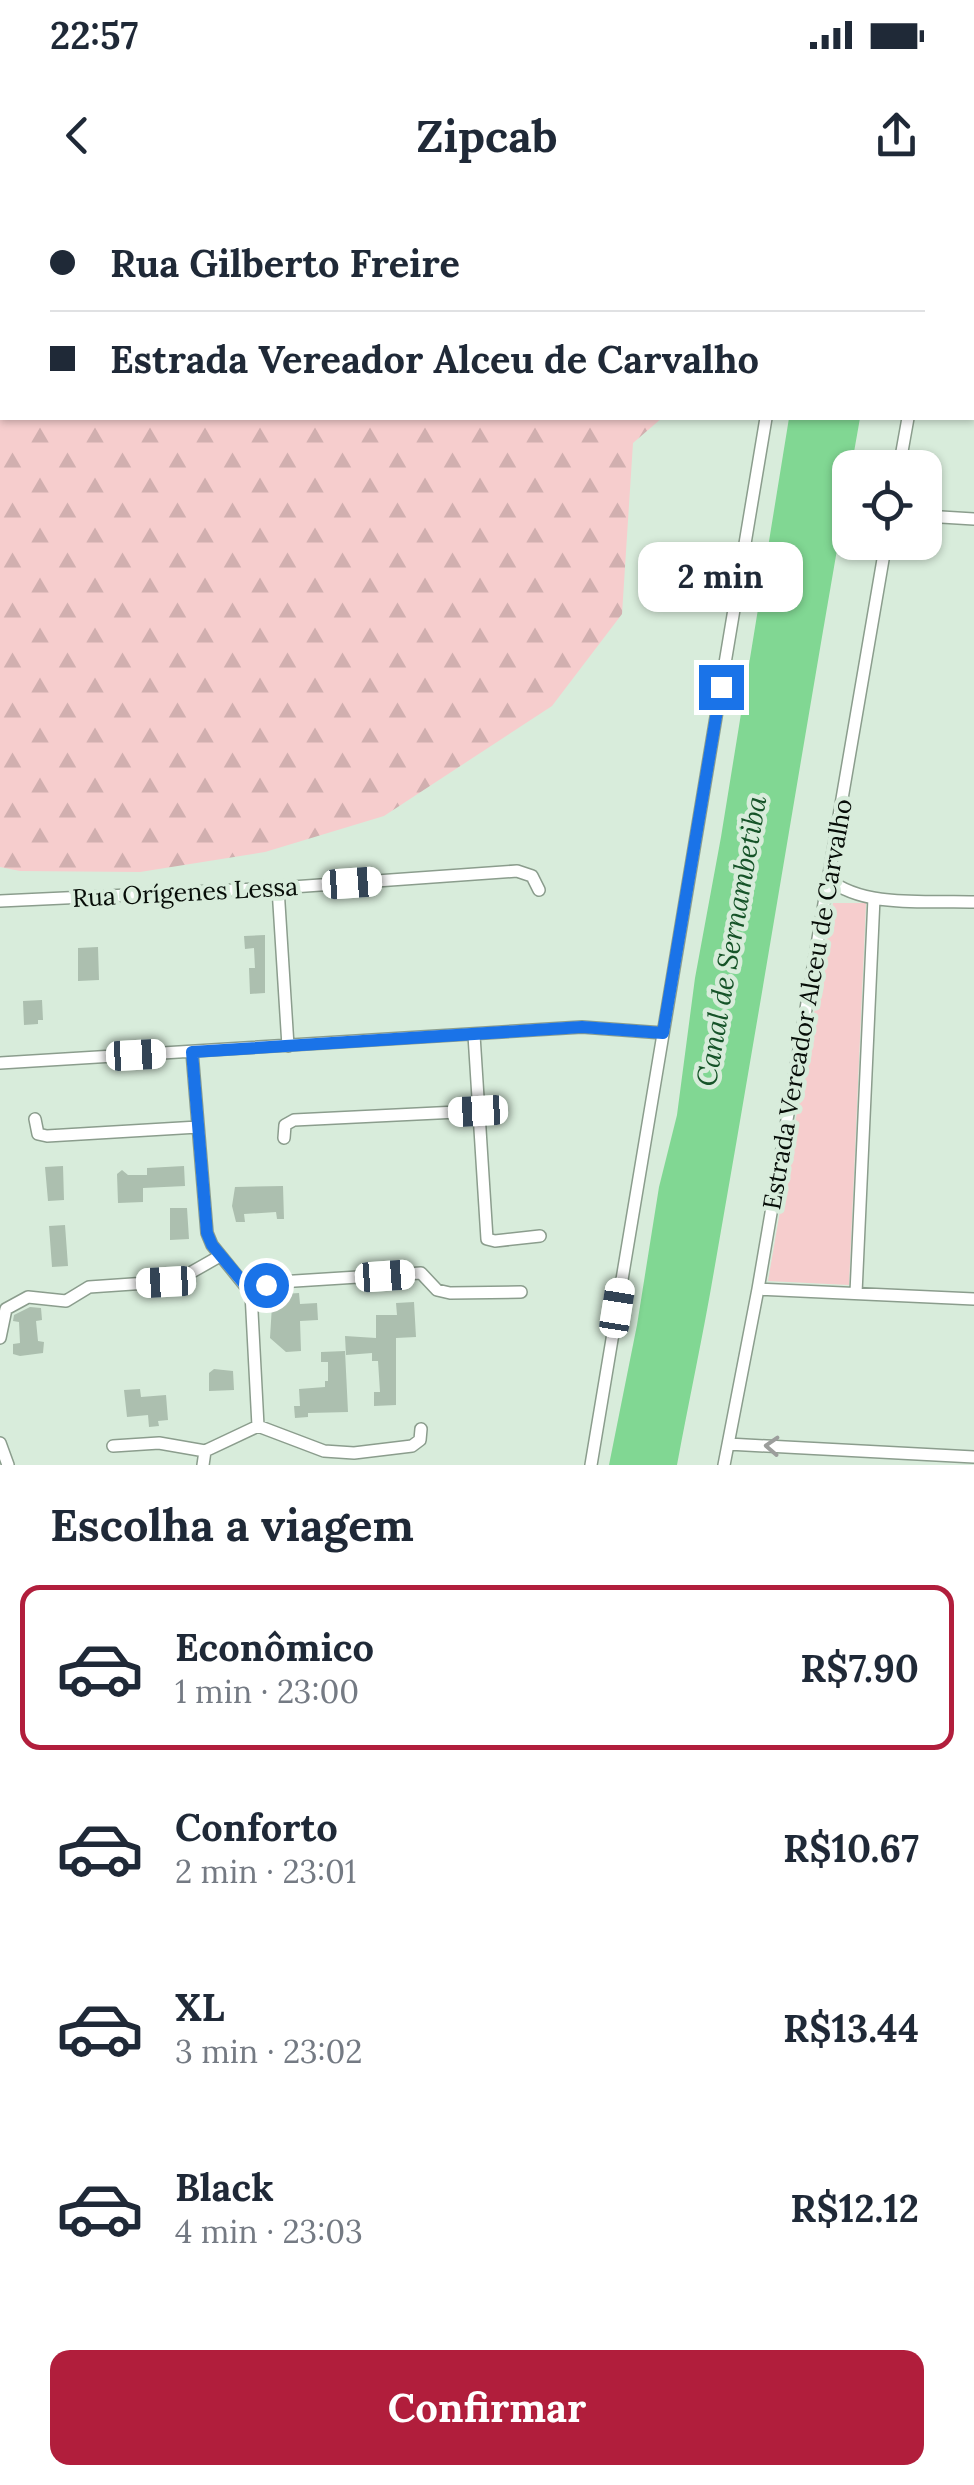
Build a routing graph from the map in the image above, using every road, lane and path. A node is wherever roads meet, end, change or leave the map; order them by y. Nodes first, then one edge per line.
1 (766, 420) edge
2 (908, 420) edge
3 (902, 450) edge
4 (942, 517) edge
5 (974, 519) edge
6 (883, 560) edge
7 (828, 879) junction
8 (278, 888) junction
9 (538, 890) dead end
10 (874, 898) junction
11 (0, 900) edge
12 (974, 902) edge
13 (663, 1033) junction
14 (474, 1035) junction
15 (288, 1046) junction
16 (192, 1052) junction
17 (0, 1063) edge
18 (478, 1111) junction
19 (35, 1120) dead end
20 (198, 1127) junction
21 (284, 1138) dead end
22 (540, 1236) dead end
23 (220, 1256) junction
24 (758, 1289) junction
25 (251, 1292) junction
26 (521, 1292) dead end
27 (856, 1293) junction
28 (974, 1299) edge
29 (0, 1338) edge
30 (258, 1426) junction
31 (421, 1429) dead end
32 (0, 1443) edge
33 (728, 1444) junction
34 (113, 1446) dead end
35 (205, 1451) junction
36 (974, 1457) edge
37 (355, 1459) edge
38 (946, 1461) edge
39 (8, 1465) edge
40 (203, 1465) edge
41 (590, 1465) edge
42 (724, 1465) edge
43 (737, 1465) edge

1 - 13 street
2 - 3 street
4 - 5 street
6 - 7 street, Estrada Vereador Alceu de Carvalho
7 - 10 street
7 - 24 street, Estrada Vereador Alceu de Carvalho
8 - 9 street, Rua Orígenes Lessa
8 - 11 street, Rua Orígenes Lessa
8 - 15 street
10 - 12 street
10 - 27 street
13 - 14 street
13 - 41 street
14 - 15 street
14 - 18 street
15 - 16 street
16 - 17 street
16 - 20 street
18 - 21 street
18 - 22 street
19 - 20 street
20 - 23 street
23 - 25 street
23 - 29 street
24 - 27 street
24 - 33 street, Estrada Vereador Alceu de Carvalho
25 - 26 street
25 - 30 street
27 - 28 street
30 - 35 street
30 - 37 street
31 - 37 street
32 - 39 street
38 -> 33 street
33 - 42 street, Estrada Vereador Alceu de Carvalho
34 - 35 street
35 - 40 street
36 - 38 street
42 - 43 street

